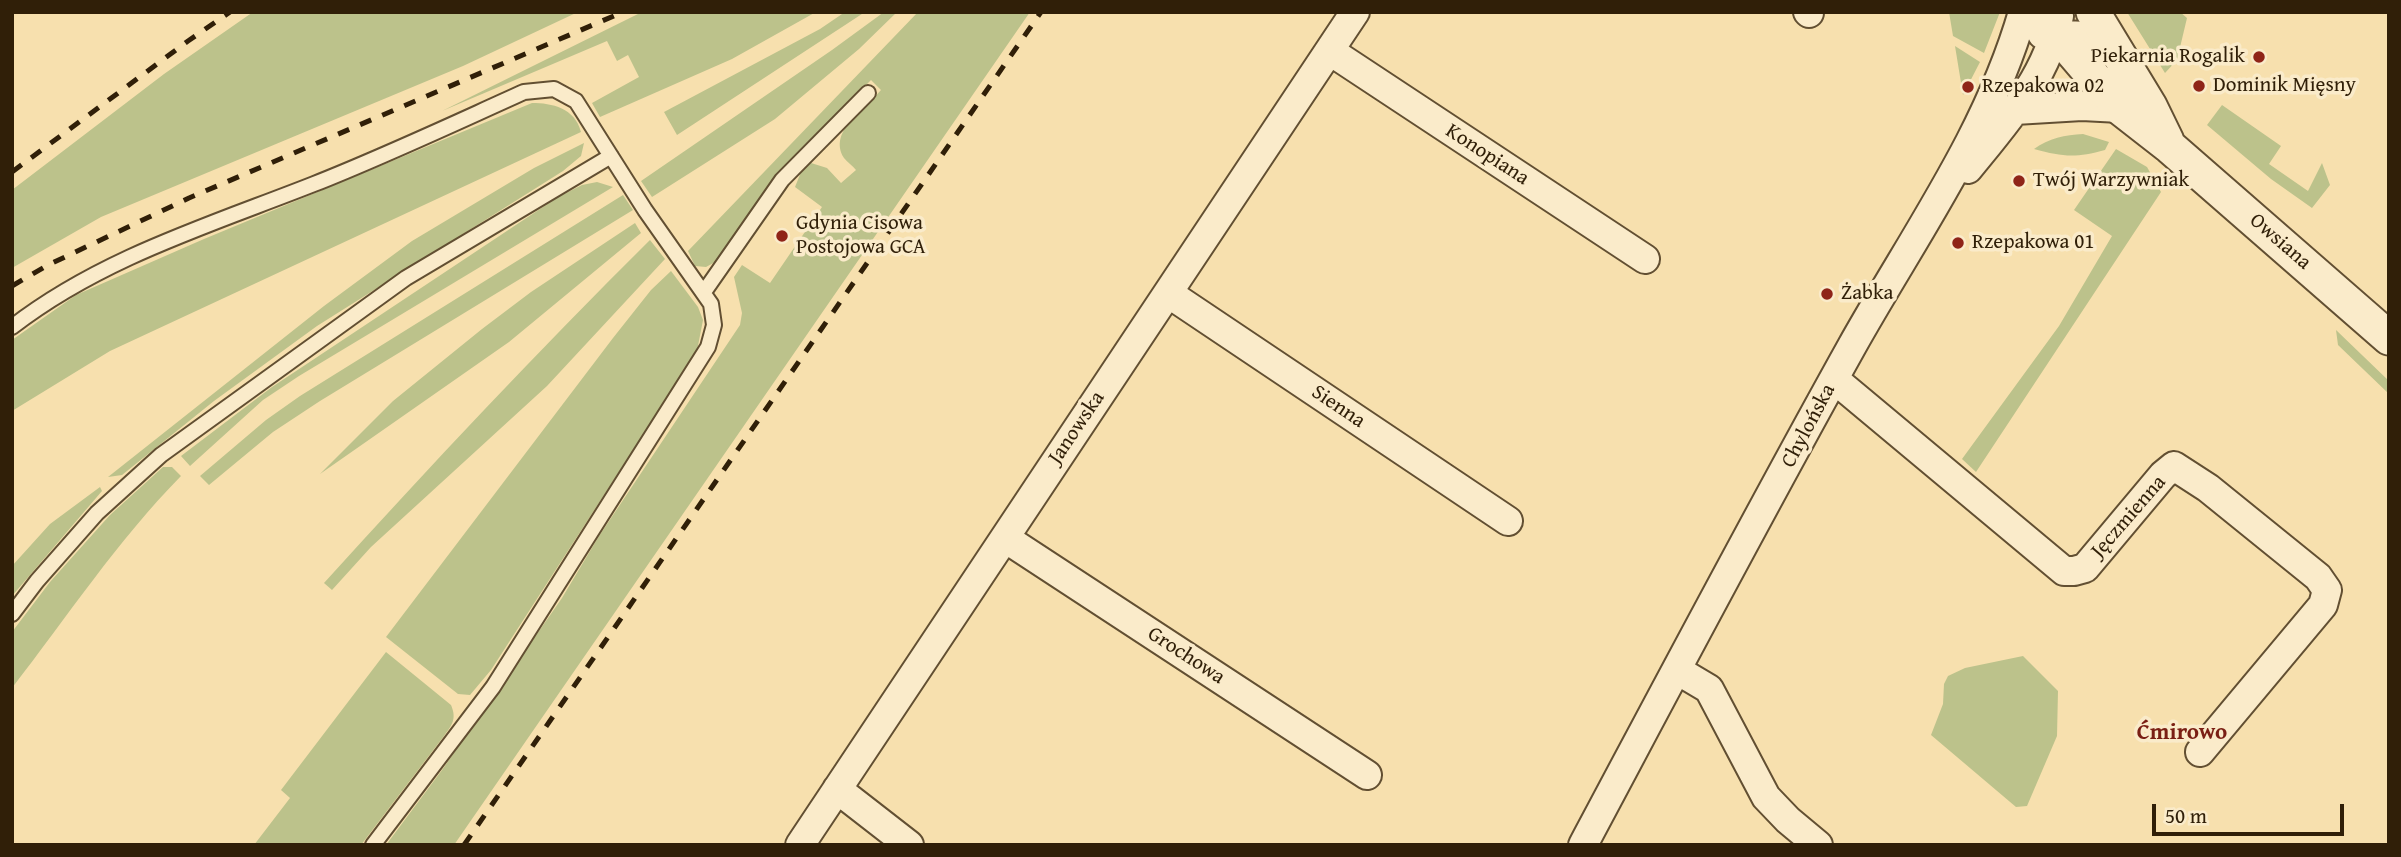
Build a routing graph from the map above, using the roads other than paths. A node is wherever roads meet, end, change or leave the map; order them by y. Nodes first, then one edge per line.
1 (1355, 12) edge
2 (2093, 12) edge
3 (2053, 19) edge
4 (2019, 26) edge
5 (2112, 46) junction
6 (1330, 51) junction
7 (869, 93) dead end
8 (2120, 108) junction
9 (2015, 110) junction
10 (2170, 146) junction
11 (611, 156) junction
12 (1948, 186) junction
13 (1645, 259) dead end
14 (704, 292) junction
15 (1168, 293) junction
16 (12, 327) edge
17 (2389, 338) edge
18 (1834, 380) junction
19 (1508, 522) dead end
20 (1005, 538) junction
21 (12, 614) edge
22 (1677, 670) junction
23 (2200, 752) dead end
24 (1367, 775) dead end
25 (836, 789) junction
26 (373, 845) edge
27 (800, 845) edge
28 (909, 845) edge
29 (1583, 845) edge
30 (1818, 845) edge

1 - 6 street, Janowska
2 - 5 street
3 - 4 street, Chylońska
3 - 5 street, Chylońska
3 - 8 street, Owsiana
3 - 9 street, Chylońska
4 - 12 street, Chylońska
5 - 10 street, Owsiana
6 - 13 street, Konopiana
6 - 15 street, Janowska
7 - 14 lane
8 - 9 street
8 - 10 street, Owsiana
9 - 12 street, Chylońska
10 - 17 street, Owsiana
11 - 14 lane
11 - 16 lane
11 - 21 lane
12 - 18 street, Chylońska
14 - 26 lane
15 - 19 street, Sienna
15 - 20 street, Janowska
18 - 22 street, Chylońska
18 - 23 street, Jęczmienna
20 - 24 street, Grochowa
20 - 25 street, Janowska
22 - 29 street, Chylońska
22 - 30 street
25 - 27 street, Janowska
25 - 28 street

